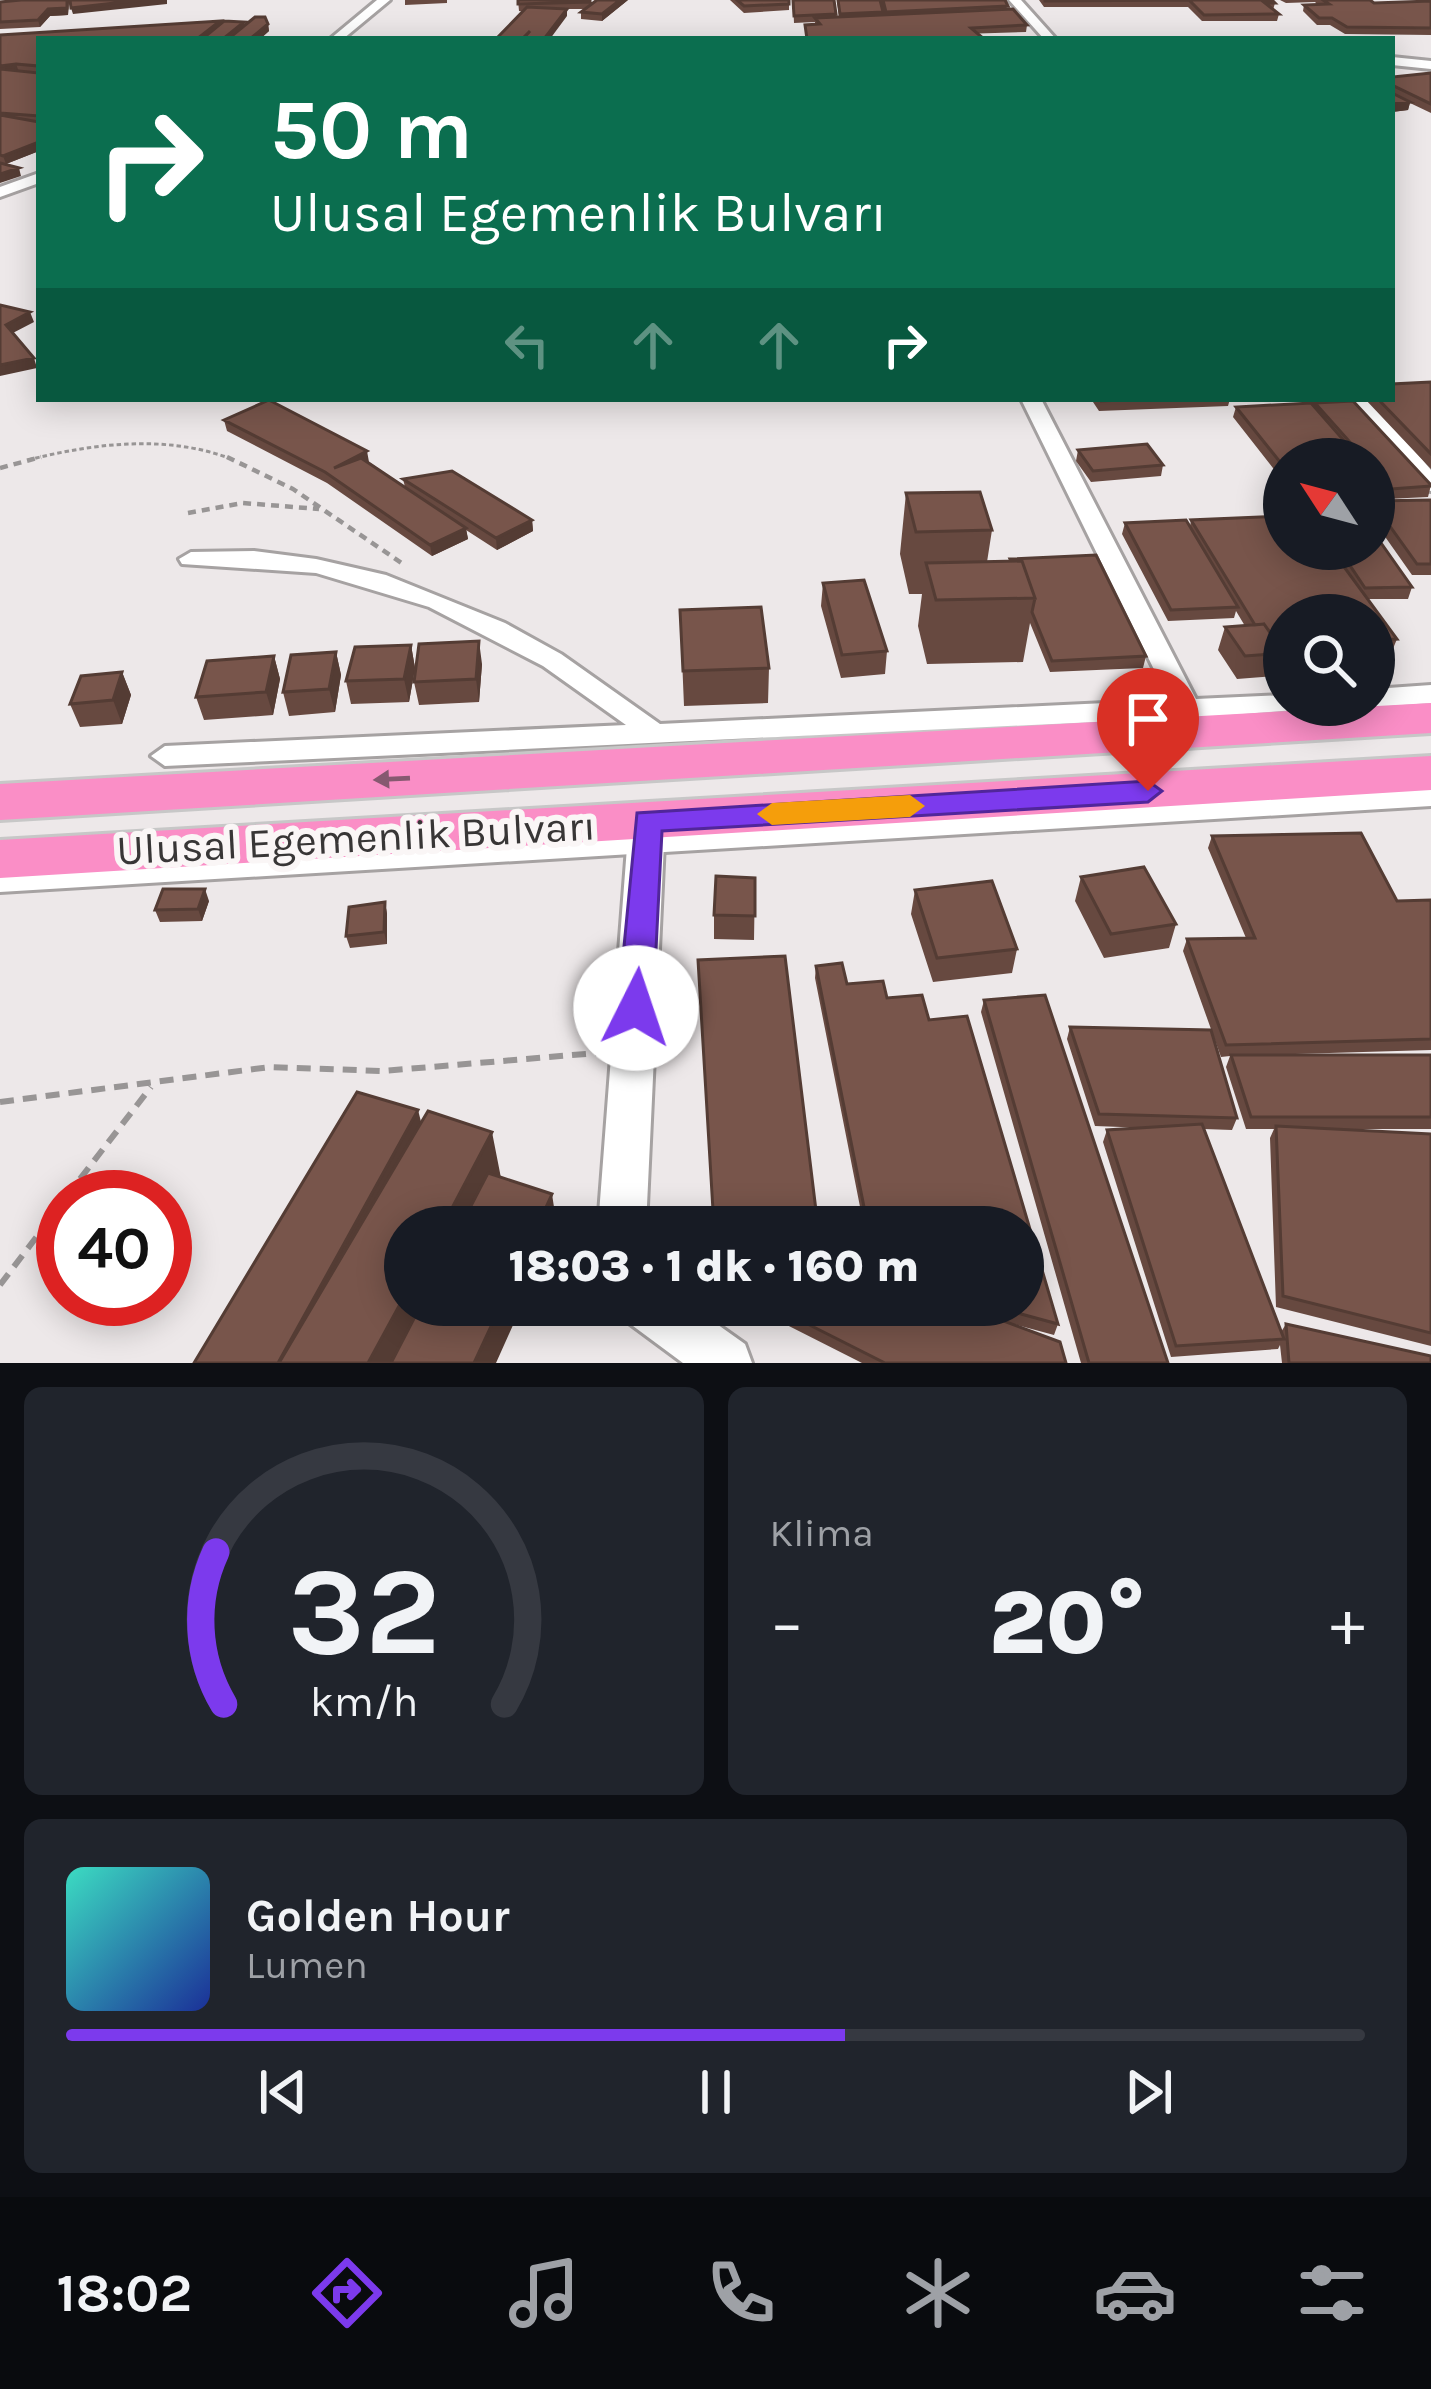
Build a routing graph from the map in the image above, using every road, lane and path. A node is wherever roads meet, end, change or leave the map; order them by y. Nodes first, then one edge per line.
1 (384, 0) edge
2 (1015, 0) edge
3 (340, 36) edge
4 (1047, 36) edge
5 (1395, 62) edge
6 (1431, 65) edge
7 (36, 179) edge
8 (0, 192) edge
9 (1033, 402) edge
10 (1363, 402) edge
11 (0, 468) edge
12 (1431, 484) edge
13 (325, 509) junction
14 (188, 513) dead end
15 (190, 559) dead end
16 (405, 565) dead end
17 (1431, 694) edge
18 (1395, 697) edge
19 (1263, 708) edge
20 (1431, 718) edge
21 (1194, 721) junction
22 (654, 733) junction
23 (165, 756) dead end
24 (1431, 773) edge
25 (1431, 796) edge
26 (0, 802) edge
27 (647, 831) junction
28 (0, 859) edge
29 (0, 880) edge
30 (633, 1050) junction
31 (152, 1085) junction
32 (0, 1102) edge
33 (87, 1170) edge
34 (623, 1206) edge
35 (36, 1237) edge
36 (0, 1285) edge
37 (675, 1326) edge
38 (725, 1363) edge

1 - 3 street
2 - 4 street
5 - 6 street
7 - 8 street
9 - 21 street
10 - 12 street
11 - 13 path
13 - 14 path
13 - 16 path
15 - 22 street
17 - 18 street
19 - 21 street
20 - 21 highway, Ulusal Egemenlik Bulvarı
21 - 22 street
21 -> 26 highway, Ulusal Egemenlik Bulvarı
22 - 23 street
24 - 27 highway, Ulusal Egemenlik Bulvarı
25 - 27 street
27 - 28 highway, Ulusal Egemenlik Bulvarı
27 - 29 street
27 - 30 street
30 - 31 path
30 - 34 street
31 - 32 path
31 - 33 path
35 - 36 path
37 - 38 street

